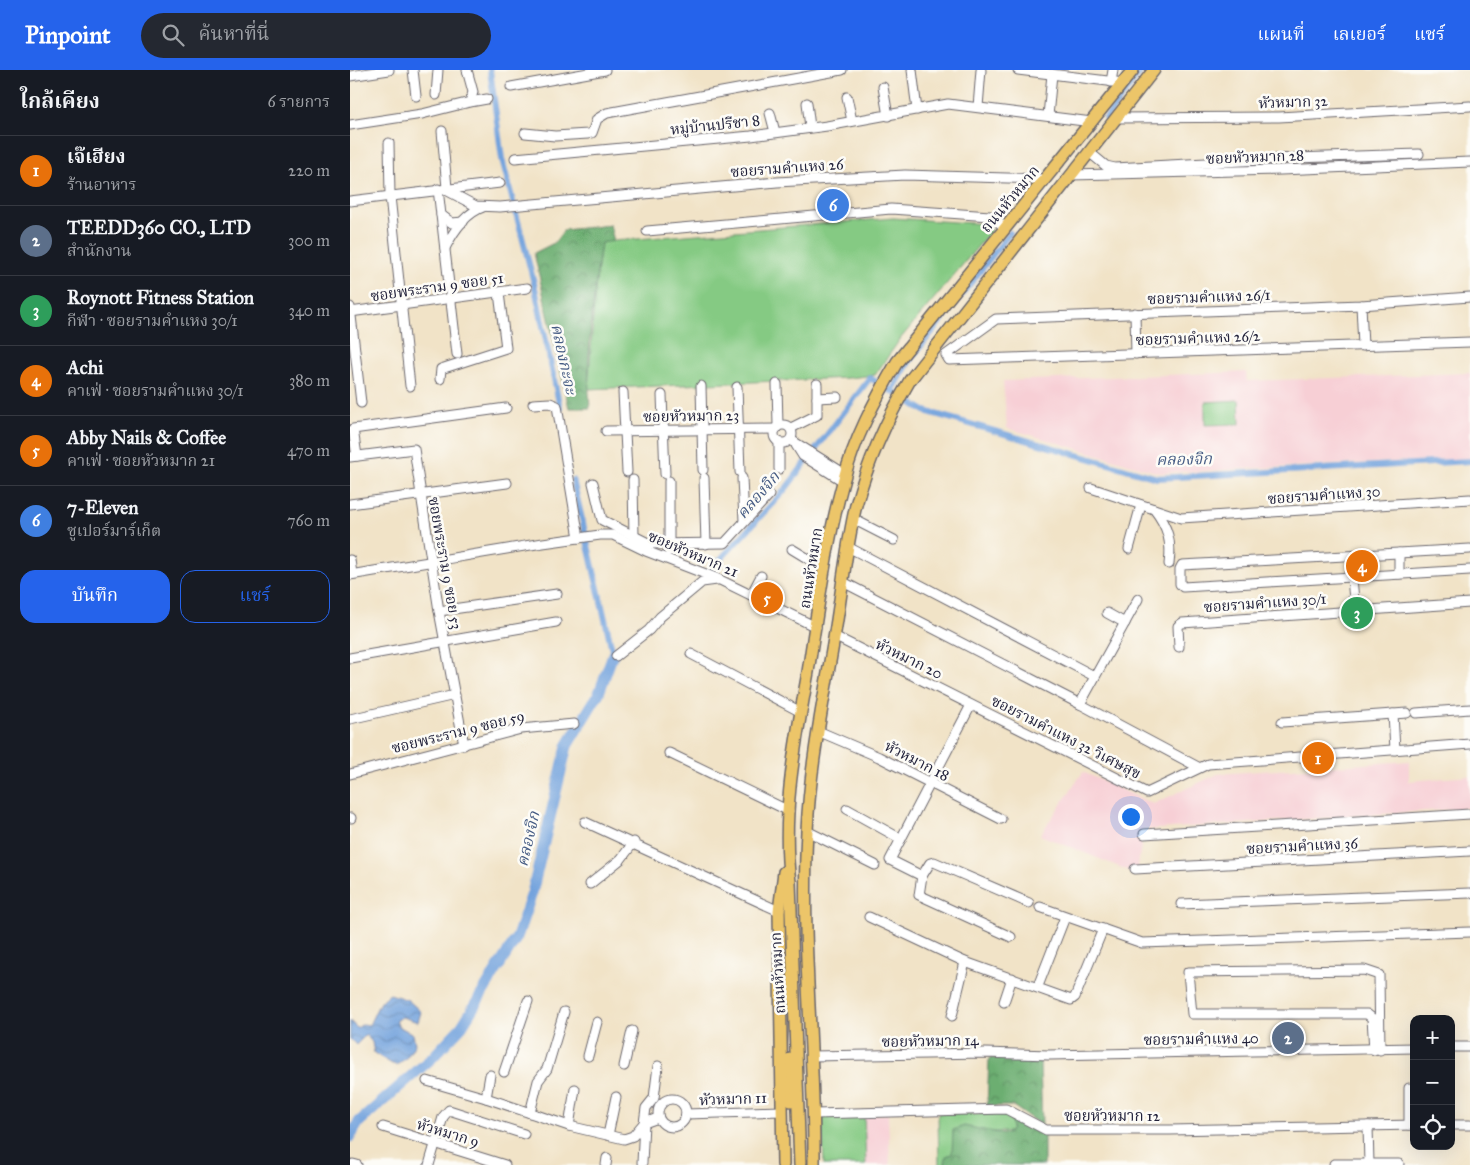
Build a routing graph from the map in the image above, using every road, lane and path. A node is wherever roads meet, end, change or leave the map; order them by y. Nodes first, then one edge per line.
1 (389, 70) edge
2 (413, 70) edge
3 (438, 70) edge
4 (467, 70) edge
5 (605, 70) edge
6 (842, 70) edge
7 (912, 70) edge
8 (981, 70) edge
9 (1018, 70) edge
10 (1113, 70) edge
11 (1133, 70) edge
12 (1154, 70) edge
13 (1047, 72) edge
14 (1079, 74) edge
15 (350, 76) edge
16 (1111, 82) junction
17 (1124, 83) junction
18 (511, 87) dead end
19 (883, 87) dead end
20 (436, 95) dead end
21 (416, 96) dead end
22 (847, 97) dead end
23 (486, 99) dead end
24 (470, 102) junction
25 (807, 103) dead end
26 (1470, 106) edge
27 (978, 107) junction
28 (917, 110) junction
29 (770, 113) dead end
30 (888, 116) junction
31 (1048, 116) junction
32 (1116, 118) junction
33 (852, 121) junction
34 (1092, 122) junction
35 (350, 125) edge
36 (810, 128) junction
37 (442, 131) dead end
38 (775, 132) junction
39 (525, 133) dead end
40 (390, 143) dead end
41 (1067, 152) junction
42 (1089, 152) junction
43 (1419, 154) dead end
44 (515, 158) dead end
45 (1470, 162) edge
46 (1080, 164) junction
47 (1071, 175) junction
48 (1045, 179) junction
49 (500, 182) dead end
50 (443, 189) junction
51 (1033, 193) junction
52 (459, 195) junction
53 (390, 196) junction
54 (350, 201) edge
55 (1048, 205) junction
56 (484, 207) junction
57 (441, 213) junction
58 (463, 222) junction
59 (1005, 227) junction
60 (647, 231) dead end
61 (445, 249) junction
62 (527, 288) dead end
63 (499, 293) junction
64 (1470, 297) edge
65 (451, 299) junction
66 (1361, 305) junction
67 (402, 306) junction
68 (350, 307) edge
69 (350, 312) edge
70 (1135, 314) junction
71 (946, 333) junction
72 (1470, 342) edge
73 (958, 346) junction
74 (1363, 346) junction
75 (457, 354) dead end
76 (1136, 354) junction
77 (440, 379) dead end
78 (777, 384) dead end
79 (817, 384) dead end
80 (410, 386) dead end
81 (701, 386) dead end
82 (737, 388) dead end
83 (623, 392) dead end
84 (662, 395) dead end
85 (837, 397) dead end
86 (818, 398) junction
87 (361, 403) dead end
88 (533, 404) dead end
89 (506, 408) dead end
90 (777, 428) junction
91 (791, 428) junction
92 (664, 429) junction
93 (702, 429) junction
94 (739, 429) junction
95 (606, 431) dead end
96 (625, 431) junction
97 (779, 442) junction
98 (793, 442) junction
99 (353, 457) edge
100 (780, 469) dead end
101 (627, 472) dead end
102 (844, 478) junction
103 (633, 480) dead end
104 (507, 482) dead end
105 (593, 482) dead end
106 (1091, 488) dead end
107 (419, 494) junction
108 (769, 495) dead end
109 (1470, 499) edge
110 (350, 504) edge
111 (1141, 505) junction
112 (1154, 509) junction
113 (853, 519) junction
114 (744, 521) junction
115 (634, 537) junction
116 (580, 538) junction
117 (894, 540) dead end
118 (706, 544) junction
119 (670, 545) junction
120 (848, 547) junction
121 (1129, 549) dead end
122 (792, 550) dead end
123 (1470, 550) edge
124 (1399, 554) junction
125 (667, 559) junction
126 (350, 560) edge
127 (431, 562) junction
128 (1169, 564) dead end
129 (825, 568) junction
130 (1470, 570) edge
131 (351, 574) edge
132 (1399, 574) junction
133 (761, 576) dead end
134 (1352, 578) junction
135 (718, 579) junction
136 (843, 582) junction
137 (557, 594) dead end
138 (751, 595) junction
139 (1138, 599) dead end
140 (1470, 602) edge
141 (439, 611) junction
142 (1355, 611) junction
143 (819, 612) junction
144 (1107, 613) dead end
145 (837, 620) junction
146 (556, 622) dead end
147 (1125, 623) junction
148 (816, 627) junction
149 (834, 636) junction
150 (444, 641) junction
151 (1178, 646) dead end
152 (812, 647) junction
153 (832, 650) junction
154 (691, 654) dead end
155 (616, 656) dead end
156 (350, 658) edge
157 (1094, 676) junction
158 (455, 695) junction
159 (1080, 704) junction
160 (971, 705) junction
161 (1470, 708) edge
162 (801, 712) junction
163 (1393, 714) junction
164 (350, 719) edge
165 (1282, 722) dead end
166 (574, 724) dead end
167 (818, 731) junction
168 (1470, 744) edge
169 (464, 745) junction
170 (1395, 750) junction
171 (669, 753) dead end
172 (1198, 767) junction
173 (350, 774) edge
174 (931, 783) junction
175 (847, 810) dead end
176 (789, 811) junction
177 (1470, 814) edge
178 (1001, 819) dead end
179 (585, 822) dead end
180 (807, 831) junction
181 (1144, 834) dead end
182 (901, 839) junction
183 (634, 842) junction
184 (1470, 851) edge
185 (787, 857) junction
186 (874, 865) dead end
187 (1135, 869) dead end
188 (922, 876) junction
189 (590, 884) dead end
190 (1470, 893) edge
191 (1029, 903) dead end
192 (1181, 904) dead end
193 (1040, 907) dead end
194 (779, 911) junction
195 (869, 917) dead end
196 (1065, 917) junction
197 (792, 929) junction
198 (1104, 929) junction
199 (1470, 932) edge
200 (1011, 937) dead end
201 (965, 962) junction
202 (1012, 978) junction
203 (1038, 986) junction
204 (528, 1001) dead end
205 (1004, 1002) dead end
206 (564, 1012) dead end
207 (952, 1016) dead end
208 (597, 1022) dead end
209 (632, 1031) dead end
210 (1455, 1047) edge
211 (1470, 1047) edge
212 (1410, 1048) edge
213 (1377, 1050) junction
214 (1049, 1055) joint
215 (588, 1056) dead end
216 (812, 1056) junction
217 (624, 1066) dead end
218 (658, 1066) dead end
219 (504, 1072) dead end
220 (490, 1075) dead end
221 (427, 1081) dead end
222 (1409, 1088) dead end
223 (575, 1089) dead end
224 (616, 1097) dead end
225 (486, 1098) junction
226 (1410, 1105) edge
227 (782, 1111) junction
228 (530, 1113) junction
229 (686, 1114) junction
230 (815, 1114) junction
231 (658, 1118) junction
232 (644, 1123) junction
233 (1470, 1124) edge
234 (1410, 1125) edge
235 (1455, 1125) edge
236 (570, 1126) junction
237 (1368, 1126) junction
238 (383, 1127) dead end
239 (524, 1134) dead end
240 (608, 1136) junction
241 (437, 1143) junction
242 (642, 1163) dead end
243 (1334, 1164) dead end
244 (1369, 1164) edge
245 (1399, 1164) edge
246 (429, 1165) edge
247 (505, 1165) edge
248 (783, 1165) edge
249 (792, 1165) edge
250 (800, 1165) edge
251 (814, 1165) edge

1 - 15 street
2 - 21 street
3 - 20 street
4 - 24 street
5 - 18 street
6 - 39 street, หมู่บ้านปรีชา 8
7 - 28 street
8 - 27 street
9 - 13 street
10 - 16 street
11 - 17 main road, ถนนหัวหมาก
12 - 32 main road, ถนนหัวหมาก
13 - 14 street
13 - 31 street
14 - 16 street
16 - 17 street
17 - 34 main road, ถนนหัวหมาก
19 - 30 street
22 - 33 street
23 - 24 street
24 - 35 street
25 - 36 street
26 - 32 street, หัวหมาก 32
27 - 28 street, หมู่บ้านปรีชา 8
27 - 31 street, หมู่บ้านปรีชา 8
28 - 30 street, หมู่บ้านปรีชา 8
29 - 38 street
30 - 33 street, หมู่บ้านปรีชา 8
31 - 34 street, หมู่บ้านปรีชา 8
32 - 42 main road, ถนนหัวหมาก
33 - 36 street, หมู่บ้านปรีชา 8
34 - 41 main road, ถนนหัวหมาก
36 - 38 street, หมู่บ้านปรีชา 8
37 - 50 street
38 - 44 street, หมู่บ้านปรีชา 8
40 - 53 street
41 - 46 main road
41 - 48 main road, ถนนหัวหมาก
42 - 43 street
42 - 46 main road, ถนนหัวหมาก
45 - 47 street, ซอยหัวหมาก 28
46 - 47 main road, ถนนหัวหมาก
47 - 55 main road, ถนนหัวหมาก
48 - 51 main road, ถนนหัวหมาก
48 - 56 street, ซอยรามคำแหง 26
49 - 50 street
50 - 52 street
50 - 53 street
50 - 57 street
51 - 55 main road
51 - 59 main road, ถนนหัวหมาก
52 - 56 street
52 - 57 street
53 - 54 street
53 - 67 street
55 - 71 main road, ถนนหัวหมาก
56 - 58 street
57 - 58 street
57 - 61 street
58 - 61 street
59 - 60 street
59 - 102 main road, ถนนหัวหมาก
61 - 65 street
62 - 63 street, ซอยพระราม 9 ซอย 51
63 - 65 street, ซอยพระราม 9 ซอย 51
63 - 77 street
64 - 66 street, ซอยรามคำแหง 26/1
65 - 67 street, ซอยพระราม 9 ซอย 51
65 - 75 street
66 - 70 street, ซอยรามคำแหง 26/1
66 - 74 street
67 - 69 street, ซอยพระราม 9 ซอย 51
67 - 80 street
68 - 69 street
69 - 87 street
70 - 73 street, ซอยรามคำแหง 26/1
70 - 76 street
71 - 73 street
71 - 113 main road, ถนนหัวหมาก
72 - 74 street, ซอยรามคำแหง 26/2
73 - 76 street, ซอยรามคำแหง 26/2
74 - 76 street, ซอยรามคำแหง 26/2
78 - 90 street
79 - 86 street
81 - 93 street
82 - 94 street
83 - 96 street
84 - 92 street
85 - 86 street
86 - 91 street
88 - 116 street
89 - 99 street
90 - 91 street, ซอยหัวหมาก 23
90 - 94 street, ซอยหัวหมาก 23
90 - 97 street
91 - 98 street
92 - 93 street, ซอยหัวหมาก 23
92 - 96 street, ซอยหัวหมาก 23
92 - 119 street
93 - 94 street, ซอยหัวหมาก 23
93 - 118 street
94 - 114 street
95 - 96 street, ซอยหัวหมาก 23
96 - 101 street
97 - 98 street
97 - 100 street
98 - 102 street
99 - 107 street, ซอยพระราม 9 ซอย 53
102 - 129 main road, ถนนหัวหมาก
103 - 115 street
104 - 107 street
105 - 115 street
106 - 111 street
107 - 110 street
107 - 127 street, ซอยพระราม 9 ซอย 53
108 - 114 street
109 - 112 street, ซอยรามคำแหง 30
111 - 112 street
111 - 121 street
112 - 128 street
113 - 117 street
113 - 120 main road, ถนนหัวหมาก
114 - 118 street
115 - 119 street
116 - 125 street, ซอยหัวหมาก 21
116 - 127 street, ซอยหัวหมาก 21
118 - 119 street
119 - 125 street
120 - 136 main road, ถนนหัวหมาก
120 - 157 street
122 - 129 street
123 - 124 street
124 - 132 street
124 - 134 street
125 - 135 street, ซอยหัวหมาก 21
126 - 131 street
127 - 131 street, ซอยหัวหมาก 21
127 - 141 street, ซอยพระราม 9 ซอย 53
129 - 143 main road, ถนนหัวหมาก
130 - 132 street
132 - 134 street
133 - 138 street
134 - 142 street
135 - 138 street, ซอยหัวหมาก 21
135 - 155 street
136 - 145 main road, ถนนหัวหมาก
136 - 159 street
137 - 141 street
138 - 148 street, ซอยหัวหมาก 21
139 - 147 street
140 - 142 street, ซอยรามคำแหง 30/1
141 - 150 street, ซอยพระราม 9 ซอย 53
142 - 151 street, ซอยรามคำแหง 30/1
143 - 145 main road
143 - 148 main road, ถนนหัวหมาก
144 - 147 street
145 - 149 main road, ถนนหัวหมาก
146 - 150 street
147 - 157 street
148 - 152 main road, ถนนหัวหมาก
149 - 153 main road, ถนนหัวหมาก
149 - 160 street, หัวหมาก 20
150 - 156 street
150 - 158 street, ซอยพระราม 9 ซอย 53
152 - 153 main road
152 - 162 main road, ถนนหัวหมาก
153 - 167 main road, ถนนหัวหมาก
154 - 162 street
157 - 159 street
158 - 164 street
158 - 169 street, ซอยพระราม 9 ซอย 53
159 - 172 street
160 - 172 street, ซอยรามคำแหง 32 วิเศษสุข
160 - 174 street
161 - 163 street
162 - 176 main road, ถนนหัวหมาก
163 - 165 street
163 - 170 street
166 - 169 street, ซอยพระราม 9 ซอย 59
167 - 174 street, หัวหมาก 18
167 - 180 main road, ถนนหัวหมาก
168 - 170 street, ซอยรามคำแหง 32 วิเศษสุข
169 - 173 street, ซอยพระราม 9 ซอย 59
170 - 172 street, ซอยรามคำแหง 32 วิเศษสุข
171 - 176 street
174 - 178 street, หัวหมาก 18
174 - 182 street
175 - 182 street
176 - 185 main road, ถนนหัวหมาก
177 - 181 street
179 - 183 street
180 - 186 street
180 - 216 main road, ถนนหัวหมาก
182 - 188 street
183 - 189 street
183 - 194 street
184 - 187 street, ซอยรามคำแหง 36
185 - 194 main road
185 - 197 main road, ถนนหัวหมาก
188 - 191 street
188 - 200 street
190 - 192 street
193 - 196 street
194 - 227 main road
195 - 201 street
196 - 198 street
196 - 203 street
197 - 249 main road
197 - 250 main road, ถนนหัวหมาก
198 - 199 street
198 - 203 street
201 - 202 street
201 - 207 street
202 - 203 street
202 - 205 street
204 - 219 street
206 - 228 street
208 - 215 street
209 - 217 street
210 - 211 street
212 - 213 street, ซอยรามคำแหง 40
213 - 213 street
213 - 214 street, ซอยรามคำแหง 40
214 - 216 street, ซอยหัวหมาก 14
216 - 230 main road, ถนนหัวหมาก
218 - 232 street
220 - 225 street
221 - 225 street
222 - 226 street
223 - 236 street
224 - 240 street
225 - 228 street
227 - 229 street, หัวหมาก 11
227 - 248 main road
228 - 236 street
229 - 231 street
229 - 231 street
230 - 237 street, ซอยหัวหมาก 12
230 - 251 main road, ถนนหัวหมาก
231 - 232 street
232 - 240 street
232 - 242 street
233 - 235 street
234 - 237 street, ซอยหัวหมาก 12
236 - 240 street
237 - 244 street
238 - 241 street, หัวหมาก 9
239 - 241 street
241 - 246 street
241 - 247 street, หัวหมาก 9
243 - 244 street
244 - 245 street

